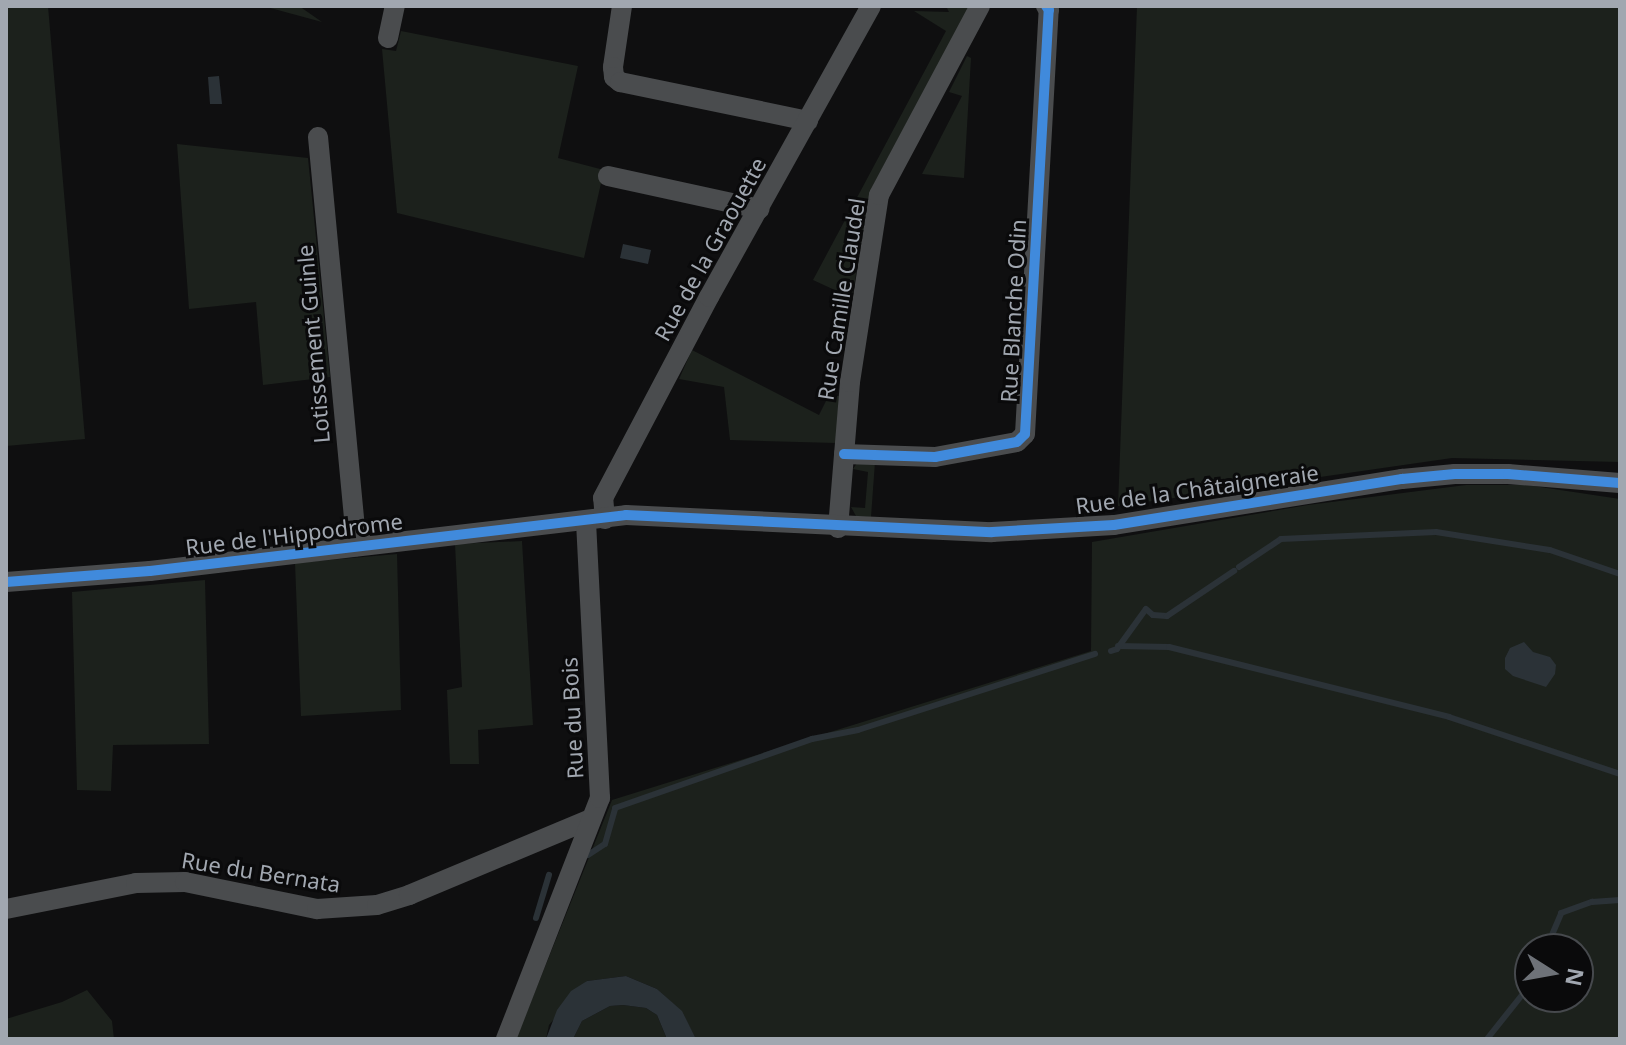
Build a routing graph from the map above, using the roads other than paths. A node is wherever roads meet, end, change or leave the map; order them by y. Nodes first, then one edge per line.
1 (395, 6) edge
2 (622, 6) edge
3 (871, 6) edge
4 (980, 6) edge
5 (1046, 6) edge
6 (388, 38) dead end
7 (808, 121) junction
8 (318, 137) dead end
9 (608, 176) dead end
10 (759, 209) junction
11 (844, 454) junction
12 (1620, 483) edge
13 (596, 520) junction
14 (838, 528) junction
15 (357, 546) junction
16 (6, 582) edge
17 (591, 819) junction
18 (6, 909) edge
19 (506, 1039) edge

1 - 6 street
2 - 7 street
3 - 7 street, Rue de la Graouette
4 - 11 street, Rue Camille Claudel
5 - 11 street, Rue Blanche Odin
7 - 10 street, Rue de la Graouette
8 - 15 street, Lotissement Guinle
9 - 10 street
10 - 13 street, Rue de la Graouette
11 - 14 street, Rue Camille Claudel
12 - 14 street, Rue de la Châtaigneraie
13 - 14 street, Rue de la Châtaigneraie
13 - 15 street, Rue de l'Hippodrome
13 - 17 street, Rue du Bois
15 - 16 street, Rue de l'Hippodrome
17 - 18 street, Rue du Bernata
17 - 19 street, Rue du Bois

